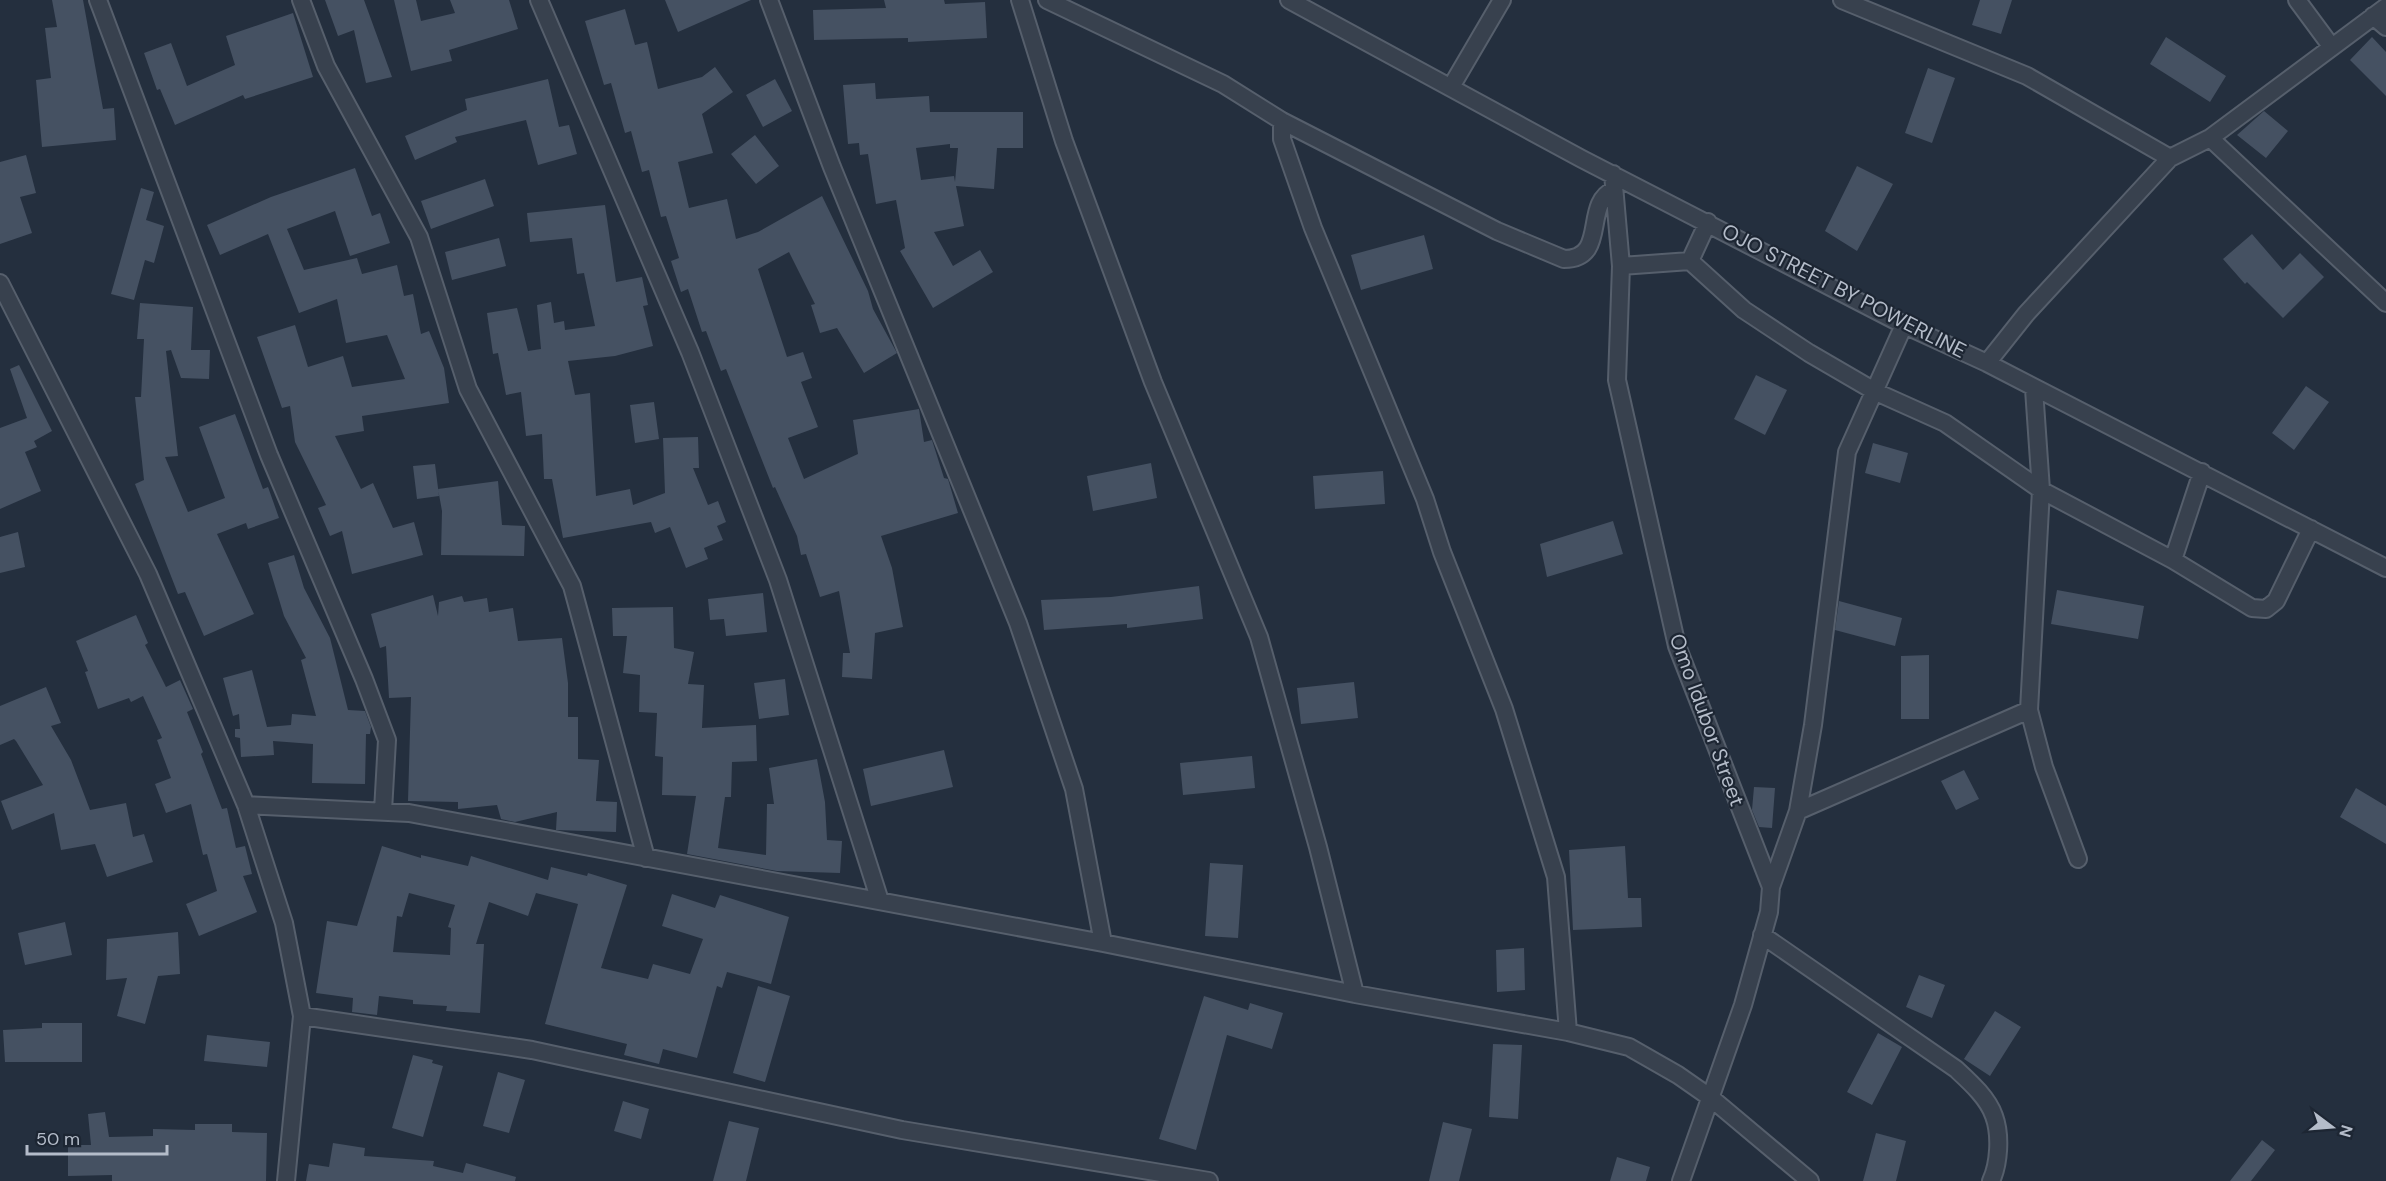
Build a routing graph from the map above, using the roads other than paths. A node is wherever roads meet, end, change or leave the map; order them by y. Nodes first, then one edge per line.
1 (98, 0) edge
2 (301, 0) edge
3 (539, 0) edge
4 (769, 0) edge
5 (1020, 0) edge
6 (1047, 0) edge
7 (1289, 0) edge
8 (1502, 0) edge
9 (1842, 0) edge
10 (2297, 0) edge
11 (2382, 16) edge
12 (2331, 46) junction
13 (1451, 87) junction
14 (1282, 121) junction
15 (2210, 138) junction
16 (2170, 158) junction
17 (1614, 182) junction
18 (1708, 222) junction
19 (1690, 261) junction
20 (1621, 266) junction
21 (0, 283) edge
22 (2386, 303) edge
23 (1904, 325) junction
24 (1987, 363) junction
25 (2034, 389) junction
26 (1876, 392) junction
27 (2202, 472) junction
28 (2041, 490) junction
29 (2311, 529) junction
30 (2173, 560) junction
31 (2386, 568) edge
32 (2029, 710) junction
33 (246, 805) junction
34 (1798, 811) junction
35 (383, 812) junction
36 (646, 858) junction
37 (2078, 859) dead end
38 (1770, 887) junction
39 (880, 901) junction
40 (1762, 935) junction
41 (1103, 943) junction
42 (1355, 994) junction
43 (302, 1016) junction
44 (1568, 1032) junction
45 (1711, 1098) junction
46 (286, 1181) edge
47 (1209, 1181) edge
48 (1681, 1181) edge
49 (1810, 1181) edge
50 (1991, 1181) edge

1 - 35 street
2 - 36 street
3 - 39 street
4 - 41 street
5 - 42 street
6 - 14 street
7 - 13 street, OJO STREET BY POWERLINE
8 - 13 street
9 - 16 street
10 - 12 street
11 - 12 street, OJO STREET BY POWERLINE
12 - 15 street, OJO STREET BY POWERLINE
13 - 17 street, OJO STREET BY POWERLINE
14 - 17 street
14 - 44 street
15 - 16 street, OJO STREET BY POWERLINE
15 - 22 street
16 - 24 street, OJO STREET BY POWERLINE
17 - 18 street, OJO STREET BY POWERLINE
17 - 20 street, Omo Idubor Street
18 - 19 street
18 - 23 street, OJO STREET BY POWERLINE
19 - 20 street
19 - 26 street
20 - 38 street, Omo Idubor Street
21 - 33 street
23 - 24 street, OJO STREET BY POWERLINE
23 - 26 street
24 - 25 street
25 - 27 street
25 - 28 street
26 - 28 street
26 - 34 street
27 - 29 street
27 - 30 street
28 - 30 street
28 - 32 street
29 - 30 street
29 - 31 street
32 - 34 street
32 - 37 street
33 - 35 street
33 - 43 street
34 - 38 street
35 - 36 street
36 - 39 street
38 - 40 street, Omo Idubor Street
39 - 41 street
40 - 45 street, Omo Idubor Street
40 - 50 street
41 - 42 street
42 - 44 street
43 - 46 street
43 - 47 street
44 - 45 street
45 - 48 street, Omo Idubor Street
45 - 49 street

